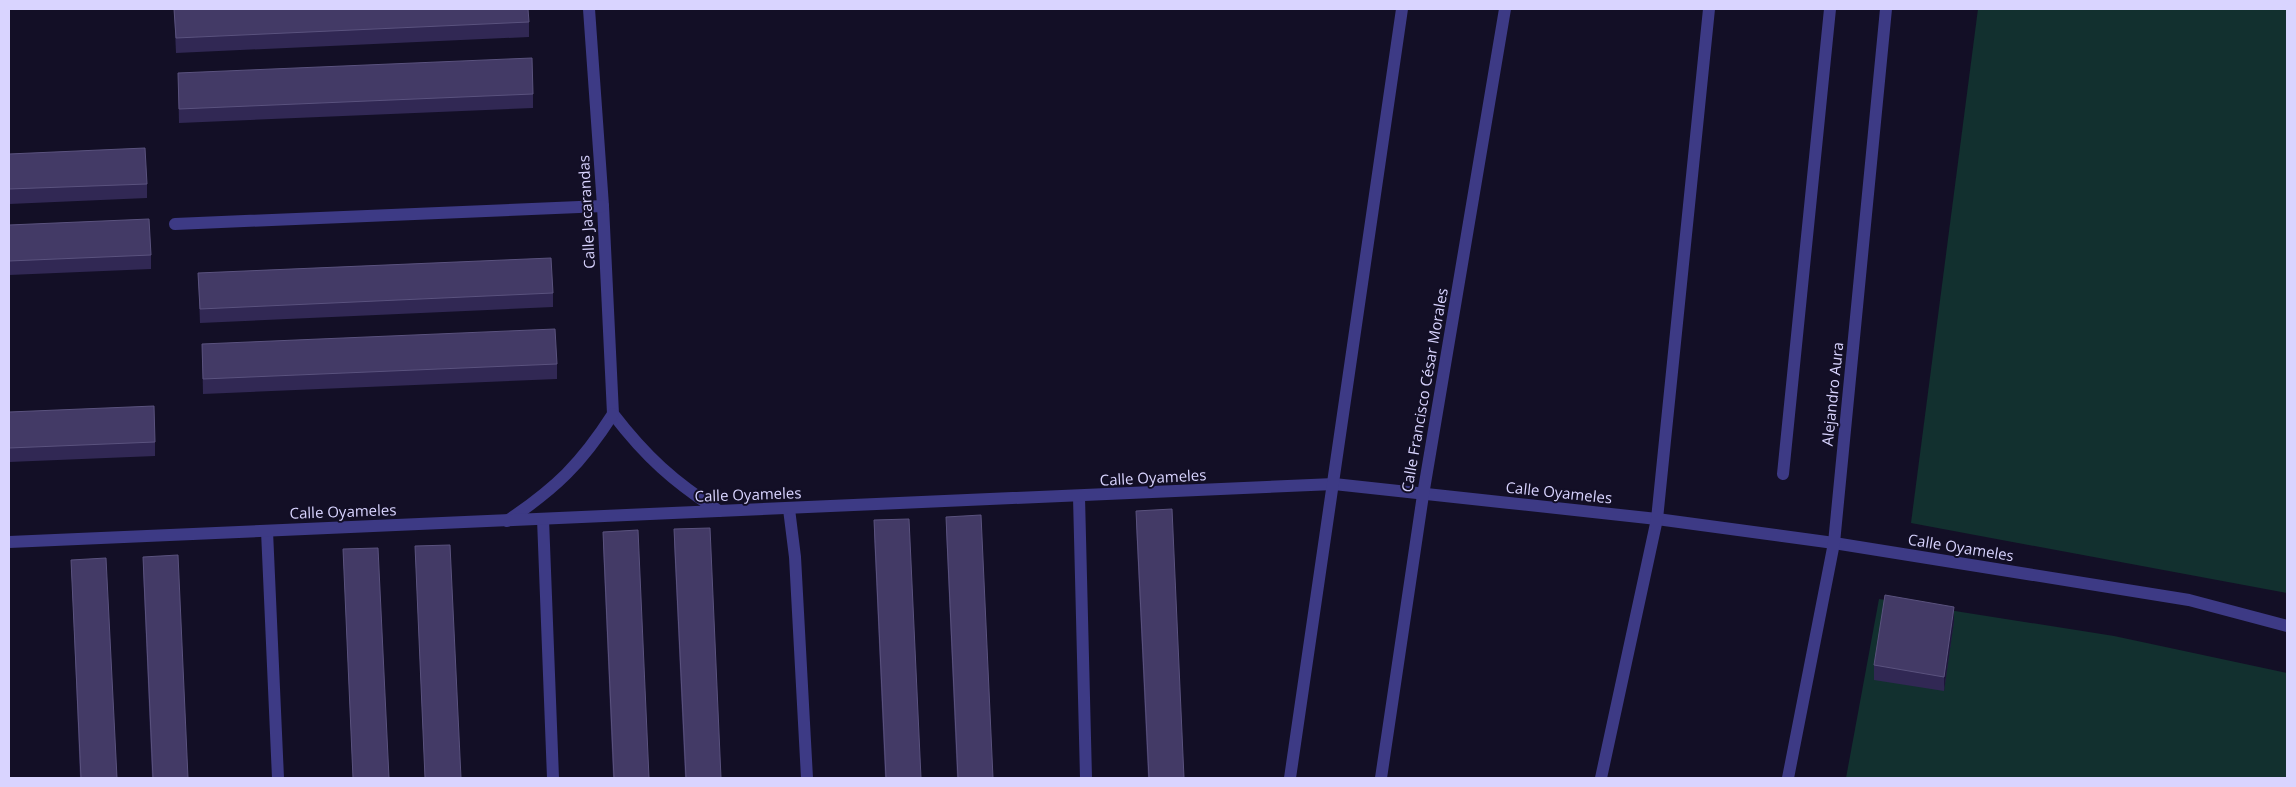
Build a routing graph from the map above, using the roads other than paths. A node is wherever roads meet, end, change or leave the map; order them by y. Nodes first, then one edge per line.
1 (588, 9) edge
2 (1402, 9) edge
3 (1505, 9) edge
4 (1709, 9) edge
5 (1830, 9) edge
6 (1886, 9) edge
7 (603, 206) junction
8 (174, 224) dead end
9 (613, 414) junction
10 (1783, 474) dead end
11 (1334, 484) junction
12 (1423, 494) junction
13 (1079, 497) junction
14 (789, 509) junction
15 (719, 511) junction
16 (544, 519) junction
17 (1657, 519) junction
18 (507, 521) junction
19 (267, 531) junction
20 (9, 542) edge
21 (1834, 543) junction
22 (2287, 626) edge
23 (278, 778) edge
24 (554, 778) edge
25 (807, 778) edge
26 (1086, 778) edge
27 (1290, 778) edge
28 (1381, 778) edge
29 (1601, 778) edge
30 (1788, 778) edge

1 - 7 street, Calle Jacarandas
2 - 11 street
3 - 12 street, Calle Francisco César Morales
4 - 17 street
5 - 10 street
6 - 21 street, Alejandro Aura
7 - 8 street
7 - 9 street, Calle Jacarandas
9 - 15 street
9 - 18 street
11 - 12 street, Calle Oyameles
11 - 13 street, Calle Oyameles
11 - 27 street
12 - 17 street, Calle Oyameles
12 - 28 street, Calle Francisco César Morales
13 - 14 street, Calle Oyameles
13 - 26 street
14 - 15 street, Calle Oyameles
14 - 25 street
15 - 16 street, Calle Oyameles
16 - 18 street, Calle Oyameles
16 - 24 street
17 - 21 street, Calle Oyameles
17 - 29 street
18 - 19 street, Calle Oyameles
19 - 20 street, Calle Oyameles
19 - 23 street
21 - 22 street, Calle Oyameles
21 - 30 street, Alejandro Aura

